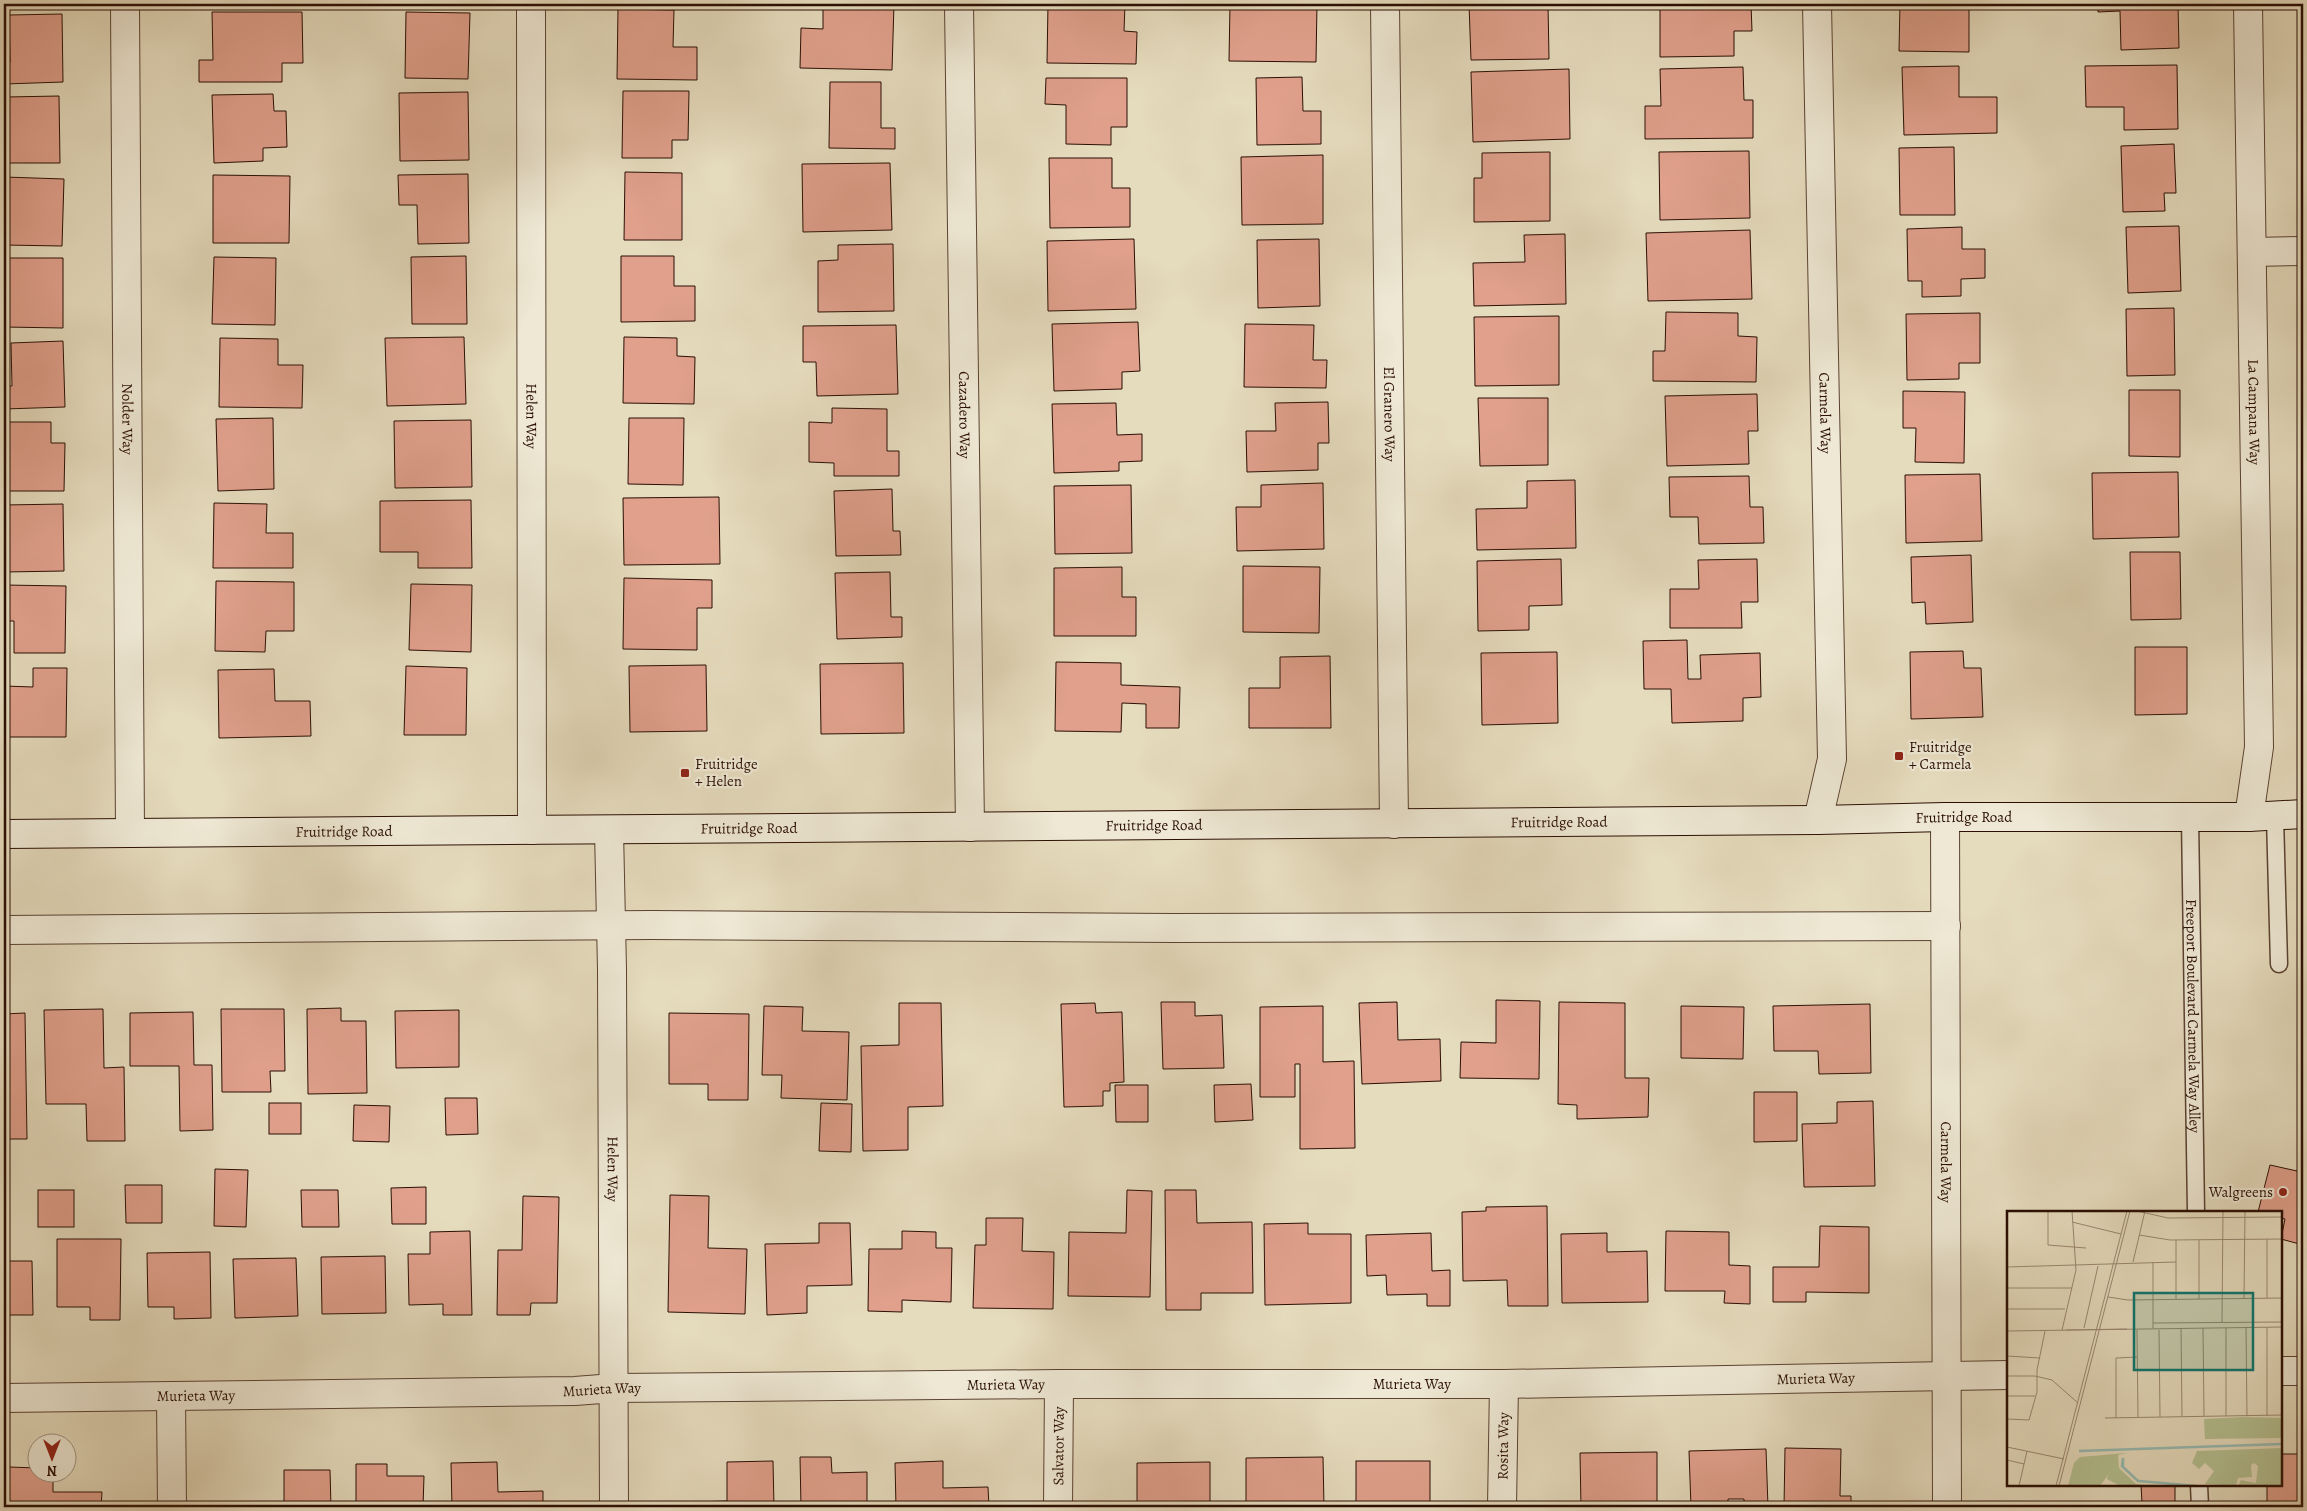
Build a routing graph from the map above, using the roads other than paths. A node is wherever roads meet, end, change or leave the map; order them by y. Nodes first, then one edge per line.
1 (125, 4) edge
2 (531, 4) edge
3 (959, 4) edge
4 (1385, 4) edge
5 (1817, 4) edge
6 (2248, 4) edge
7 (2303, 251) edge
8 (2252, 252) junction
9 (2303, 814) edge
10 (1945, 817) junction
11 (2262, 817) junction
12 (2190, 818) junction
13 (1818, 820) junction
14 (1394, 824) junction
15 (970, 827) junction
16 (532, 830) junction
17 (609, 830) junction
18 (130, 833) junction
19 (4, 834) edge
20 (1946, 926) junction
21 (611, 927) junction
22 (4, 930) edge
23 (2279, 964) dead end
24 (2196, 1211) edge
25 (2303, 1370) edge
26 (2282, 1371) edge
27 (2007, 1376) edge
28 (1948, 1378) junction
29 (1059, 1384) junction
30 (1504, 1384) junction
31 (614, 1388) junction
32 (171, 1397) junction
33 (4, 1398) edge
34 (2199, 1486) edge
35 (172, 1507) edge
36 (614, 1507) edge
37 (1058, 1507) edge
38 (1502, 1507) edge
39 (1947, 1507) edge
40 (2200, 1507) edge

1 - 18 street, Nolder Way
2 - 16 street, Helen Way
3 - 15 street, Cazadero Way
4 - 14 street, El Granero Way
5 - 13 street, Carmela Way
6 - 8 street, La Campana Way
7 - 8 street
8 - 11 street, La Campana Way
9 - 11 street, Fruitridge Road
10 - 12 street, Fruitridge Road
10 - 13 street, Fruitridge Road
10 - 20 street, Carmela Way
11 - 12 street, Fruitridge Road
11 - 23 lane
12 - 24 lane, Freeport Boulevard Carmela Way Alley
13 - 14 street, Fruitridge Road
14 - 15 street, Fruitridge Road
15 - 17 street, Fruitridge Road
16 - 17 street, Fruitridge Road
16 - 18 street, Fruitridge Road
17 - 21 street, Helen Way
18 - 19 street, Fruitridge Road
20 - 21 street
20 - 28 street, Carmela Way
21 - 22 street
21 - 31 street, Helen Way
25 - 26 street
27 - 28 street, Murieta Way
28 - 30 street, Murieta Way
28 - 39 street, Carmela Way
29 - 30 street, Murieta Way
29 - 31 street, Murieta Way
29 - 37 street, Salvator Way
30 - 38 street, Rosita Way
31 - 32 street, Murieta Way
31 - 36 street, Helen Way
32 - 33 street, Murieta Way
32 - 35 street
34 - 40 lane

